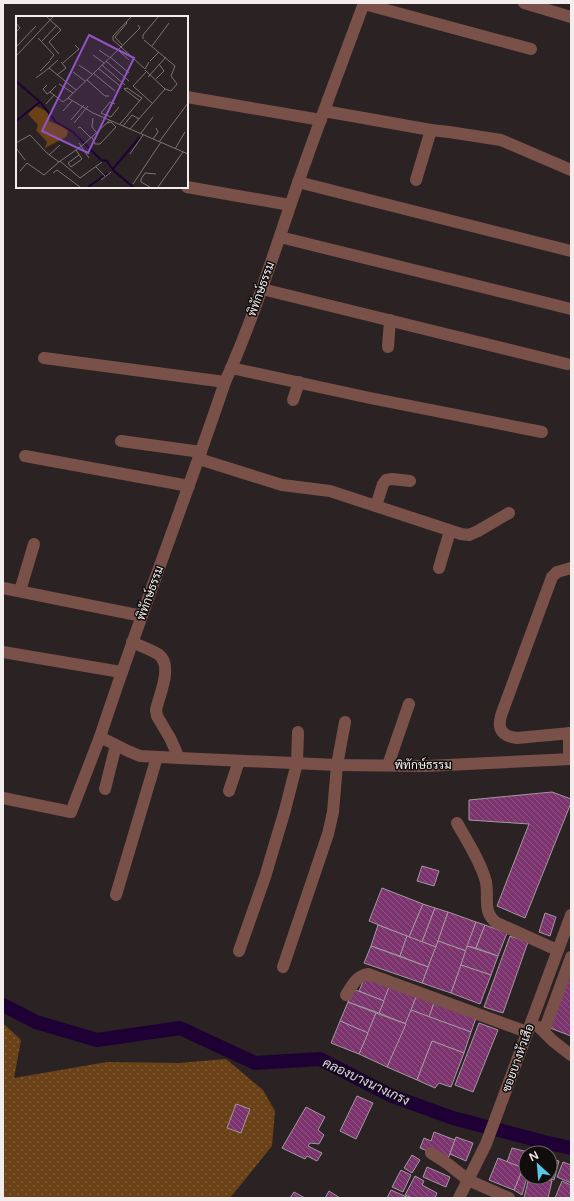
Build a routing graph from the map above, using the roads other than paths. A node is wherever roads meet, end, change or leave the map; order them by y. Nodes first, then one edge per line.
1 (364, 3) edge
2 (524, 3) edge
3 (571, 17) edge
4 (531, 49) dead end
5 (188, 98) edge
6 (322, 116) junction
7 (431, 130) junction
8 (571, 170) edge
9 (416, 180) dead end
10 (298, 182) junction
11 (188, 187) edge
12 (290, 205) junction
13 (280, 236) junction
14 (571, 251) edge
15 (262, 289) junction
16 (571, 309) edge
17 (390, 320) junction
18 (388, 347) dead end
19 (44, 358) dead end
20 (567, 364) dead end
21 (231, 368) junction
22 (225, 382) junction
23 (299, 382) junction
24 (293, 400) dead end
25 (542, 432) dead end
26 (121, 441) dead end
27 (25, 456) dead end
28 (200, 456) junction
29 (410, 481) dead end
30 (189, 486) junction
31 (376, 506) junction
32 (509, 513) dead end
33 (450, 531) junction
34 (34, 544) dead end
35 (439, 568) dead end
36 (571, 568) edge
37 (3, 588) edge
38 (20, 591) junction
39 (142, 616) junction
40 (132, 642) junction
41 (3, 652) edge
42 (121, 672) junction
43 (409, 704) dead end
44 (346, 722) dead end
45 (298, 732) dead end
46 (570, 733) edge
47 (100, 737) junction
48 (116, 745) junction
49 (157, 757) junction
50 (179, 758) junction
51 (570, 759) edge
52 (238, 761) junction
53 (297, 763) junction
54 (337, 765) junction
55 (388, 765) junction
56 (104, 789) dead end
57 (229, 791) dead end
58 (3, 798) edge
59 (457, 823) dead end
60 (116, 895) dead end
61 (571, 915) edge
62 (557, 950) junction
63 (239, 951) dead end
64 (571, 957) edge
65 (283, 968) dead end
66 (346, 995) dead end
67 (529, 1026) junction
68 (544, 1032) junction
69 (571, 1055) edge
70 (431, 1153) dead end
71 (468, 1180) junction
72 (459, 1198) edge
73 (509, 1198) edge

1 - 4 street
1 - 6 street, พิทักษ์ธรรม
2 - 3 street
5 - 6 street
6 - 7 street
6 - 10 street, พิทักษ์ธรรม
7 - 8 street
7 - 9 street
10 - 12 street, พิทักษ์ธรรม
10 - 14 street
11 - 12 street
12 - 13 street, พิทักษ์ธรรม
13 - 15 street, พิทักษ์ธรรม
13 - 16 street
15 - 17 street
15 - 21 street, พิทักษ์ธรรม
17 - 18 street
17 - 20 street
19 - 22 street
21 - 22 street, พิทักษ์ธรรม
21 - 23 street
22 - 28 street, พิทักษ์ธรรม
23 - 24 street
23 - 25 street
26 - 28 street
27 - 30 street
28 - 30 street, พิทักษ์ธรรม
28 - 31 street
29 - 31 street
30 - 39 street, พิทักษ์ธรรม
31 - 33 street
32 - 33 street
33 - 35 street
34 - 38 street
36 - 46 street
37 - 38 street
38 - 39 street
39 - 40 street, พิทักษ์ธรรม
40 - 42 street, พิทักษ์ธรรม
40 - 50 street
41 - 42 street
42 - 47 street, พิทักษ์ธรรม
43 - 55 street
44 - 54 street
45 - 53 street
46 - 51 street
47 - 48 street, พิทักษ์ธรรม
47 - 58 street
48 - 49 street, พิทักษ์ธรรม
48 - 56 street
49 - 50 street, พิทักษ์ธรรม
49 - 60 street
50 - 52 street, พิทักษ์ธรรม
51 - 55 street, พิทักษ์ธรรม
52 - 53 street, พิทักษ์ธรรม
52 - 57 street
53 - 54 street, พิทักษ์ธรรม
53 - 63 street
54 - 55 street, พิทักษ์ธรรม
54 - 65 street
59 - 62 street
61 - 62 street, ซอยบางหัวเสือ
62 - 67 street, ซอยบางหัวเสือ
64 - 68 street
66 - 67 street
67 - 68 street
67 - 71 street, ซอยบางหัวเสือ
68 - 69 street
70 - 71 street
71 - 72 street, ซอยบางหัวเสือ
71 - 73 street

